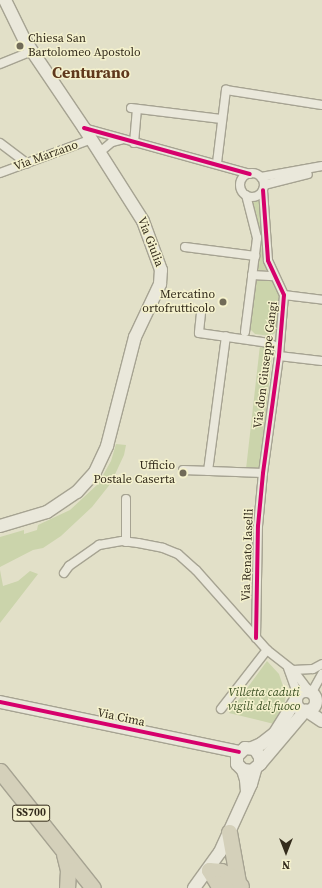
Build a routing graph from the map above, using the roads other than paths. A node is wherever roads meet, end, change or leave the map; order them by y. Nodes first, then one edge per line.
1 (5, 0) edge
2 (0, 2) edge
3 (32, 51) junction
4 (0, 64) edge
5 (322, 105) edge
6 (221, 119) junction
7 (84, 128) junction
8 (92, 139) junction
9 (122, 140) junction
10 (134, 142) junction
11 (0, 143) edge
12 (100, 152) junction
13 (27, 163) junction
14 (217, 163) junction
15 (322, 166) edge
16 (232, 169) junction
17 (322, 171) edge
18 (0, 173) edge
19 (250, 174) junction
20 (262, 184) junction
21 (241, 185) junction
22 (246, 195) junction
23 (185, 247) dead end
24 (255, 256) junction
25 (252, 275) junction
26 (274, 276) junction
27 (284, 295) junction
28 (322, 300) edge
29 (201, 314) dead end
30 (245, 332) junction
31 (281, 333) junction
32 (226, 336) junction
33 (239, 338) junction
34 (279, 352) junction
35 (322, 361) edge
36 (183, 470) dead end
37 (208, 471) junction
38 (262, 473) junction
39 (126, 499) dead end
40 (0, 526) edge
41 (126, 542) junction
42 (64, 573) dead end
43 (256, 638) junction
44 (267, 650) junction
45 (322, 664) edge
46 (291, 669) junction
47 (322, 674) edge
48 (315, 698) edge
49 (296, 699) junction
50 (0, 702) edge
51 (221, 709) dead end
52 (306, 711) junction
53 (322, 722) edge
54 (252, 748) junction
55 (247, 764) junction
56 (0, 771) edge
57 (229, 832) junction
58 (64, 853) junction
59 (208, 870) junction
60 (236, 886) edge
61 (67, 888) edge
62 (93, 888) edge
63 (194, 888) edge

1 - 2 street
1 - 3 main road, Via Giulia
3 - 4 street
3 - 7 main road, Via Giulia
5 - 6 street
6 - 10 street
6 - 14 street
7 - 8 main road, Via Giulia
7 - 9 street
8 - 12 main road, Via Giulia
8 - 13 street, Via Marzano
9 - 10 street
9 - 12 street
10 - 14 street
11 - 13 street
12 - 40 main road, Via Giulia
13 - 18 street, Via Marzano
14 - 16 street
15 - 20 street
16 - 19 street
16 - 21 street
17 - 20 street
19 - 20 street
19 - 21 street
20 - 22 street
20 - 26 street, Via don Giuseppe Gangi
21 - 22 street
22 - 24 street
23 - 24 street
24 - 25 street
25 - 26 street
25 - 30 street
26 - 27 street, Via don Giuseppe Gangi
27 - 28 street
27 - 31 street, Via don Giuseppe Gangi
29 - 32 street
30 - 31 street
30 - 33 street
31 - 34 street, Via don Giuseppe Gangi
32 - 33 street
32 - 37 street
33 - 34 street
34 - 35 street
34 - 38 street, Via don Giuseppe Gangi
36 - 37 street
37 - 38 street
38 - 43 street, Via Renato Iaselli
39 - 41 street
41 - 42 street
41 - 43 street
43 - 44 street
44 - 46 street
44 - 51 street
45 - 46 street
46 - 48 street
46 - 49 street
47 - 48 street
48 - 49 main road
48 - 52 main road
49 - 52 main road
49 - 54 main road
50 - 55 main road, Via Cima
52 - 53 main road
52 - 55 main road
54 - 55 main road
54 - 55 main road
55 - 57 main road
56 - 58 highway, SS700
57 - 59 main road
57 - 60 highway
58 - 61 highway, SS700
58 - 62 highway, SS700
59 - 60 highway
59 - 63 main road

